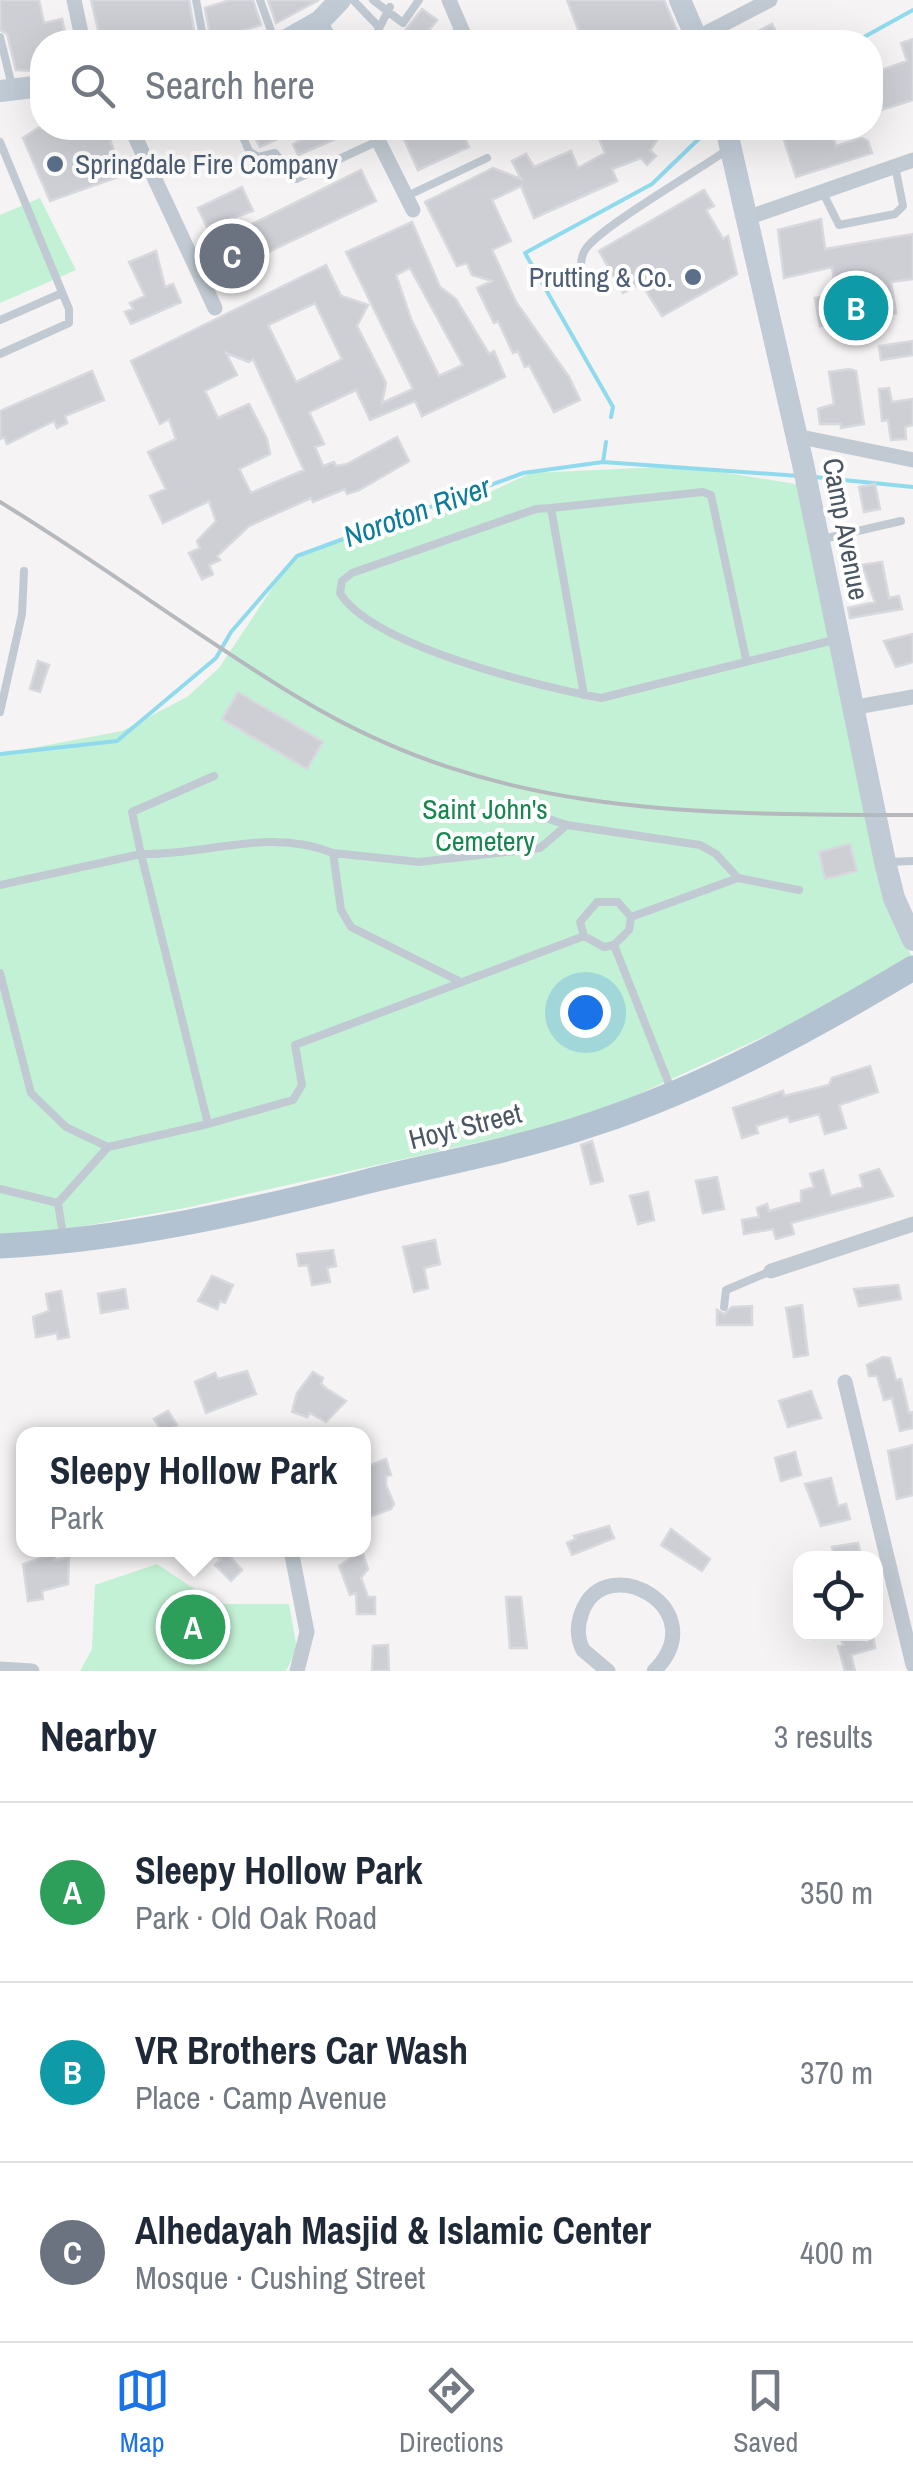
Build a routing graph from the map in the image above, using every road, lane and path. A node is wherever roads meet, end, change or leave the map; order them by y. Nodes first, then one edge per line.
1 (74, 0) edge
2 (196, 0) edge
3 (260, 0) edge
4 (340, 0) edge
5 (352, 0) edge
6 (373, 0) edge
7 (419, 0) edge
8 (449, 0) edge
9 (680, 0) edge
10 (770, 0) edge
11 (389, 9) junction
12 (378, 26) junction
13 (300, 28) edge
14 (81, 30) edge
15 (202, 30) edge
16 (271, 30) edge
17 (376, 30) edge
18 (462, 30) edge
19 (690, 30) edge
20 (714, 30) edge
21 (0, 37) edge
22 (6, 90) edge
23 (137, 140) edge
24 (244, 140) edge
25 (364, 140) edge
26 (378, 140) edge
27 (725, 140) edge
28 (728, 140) edge
29 (0, 142) edge
30 (487, 158) dead end
31 (913, 160) edge
32 (896, 166) junction
33 (822, 191) junction
34 (409, 203) joint
35 (747, 218) junction
36 (584, 280) dead end
37 (62, 293) junction
38 (214, 308) dead end
39 (0, 320) edge
40 (0, 354) edge
41 (796, 436) junction
42 (913, 460) edge
43 (552, 508) junction
44 (900, 521) dead end
45 (819, 540) junction
46 (24, 571) dead end
47 (838, 639) junction
48 (746, 659) junction
49 (584, 695) junction
50 (913, 697) edge
51 (851, 708) junction
52 (0, 712) edge
53 (214, 776) dead end
54 (540, 816) dead end
55 (567, 825) junction
56 (333, 853) junction
57 (142, 854) junction
58 (913, 861) edge
59 (885, 862) junction
60 (738, 878) junction
61 (0, 885) edge
62 (799, 890) dead end
63 (632, 916) junction
64 (908, 916) edge
65 (584, 936) junction
66 (913, 940) edge
67 (614, 945) junction
68 (913, 968) edge
69 (0, 973) edge
70 (461, 982) junction
71 (672, 1093) junction
72 (208, 1124) junction
73 (108, 1146) junction
74 (0, 1189) edge
75 (58, 1203) junction
76 (913, 1224) edge
77 (64, 1240) junction
78 (0, 1246) edge
79 (770, 1271) joint
80 (724, 1307) dead end
81 (845, 1382) dead end
82 (292, 1557) edge
83 (912, 1665) edge
84 (0, 1669) edge
85 (32, 1671) edge
86 (297, 1671) edge
87 (608, 1671) edge
88 (654, 1671) edge

1 - 14 street
2 - 15 lane
3 - 16 lane
4 - 13 street
5 - 12 lane
6 - 11 lane
7 - 11 lane
8 - 18 street
9 - 19 street
10 - 20 street
11 - 12 lane
12 - 17 lane
21 - 22 lane
23 - 38 street
24 - 25 lane
26 - 34 street
27 - 36 lane
28 - 35 street, Camp Avenue
29 - 37 lane
30 - 34 lane
31 - 32 street
32 - 33 street
32 - 33 lane
33 - 35 street
35 - 41 street, Camp Avenue
37 - 39 lane
37 - 40 lane
41 - 42 street
41 - 45 street, Camp Avenue
43 - 48 lane
43 - 49 lane
43 - 49 lane
44 - 45 lane
45 - 47 street, Camp Avenue
46 - 52 lane
47 - 48 lane
47 - 51 street, Camp Avenue
48 - 49 lane
50 - 51 street
51 - 59 street, Camp Avenue
53 - 57 lane
54 - 55 lane
55 - 56 lane
55 - 60 lane
56 - 57 lane
56 - 70 lane
57 - 61 lane
57 - 72 lane
58 - 59 lane
59 - 64 street, Camp Avenue
60 - 62 lane
60 - 63 lane
63 - 65 lane
63 - 67 lane
64 - 66 street, Camp Avenue
65 - 67 lane
65 - 70 lane
67 - 71 lane
68 - 71 main road, Hoyt Street
69 - 73 lane
70 - 72 lane
71 - 77 main road, Hoyt Street
72 - 73 lane
73 - 75 lane
74 - 75 lane
75 - 77 lane
76 - 79 street
77 - 78 main road, Hoyt Street
79 - 80 lane
81 - 83 street
82 - 86 street
84 - 85 street
87 - 88 street

